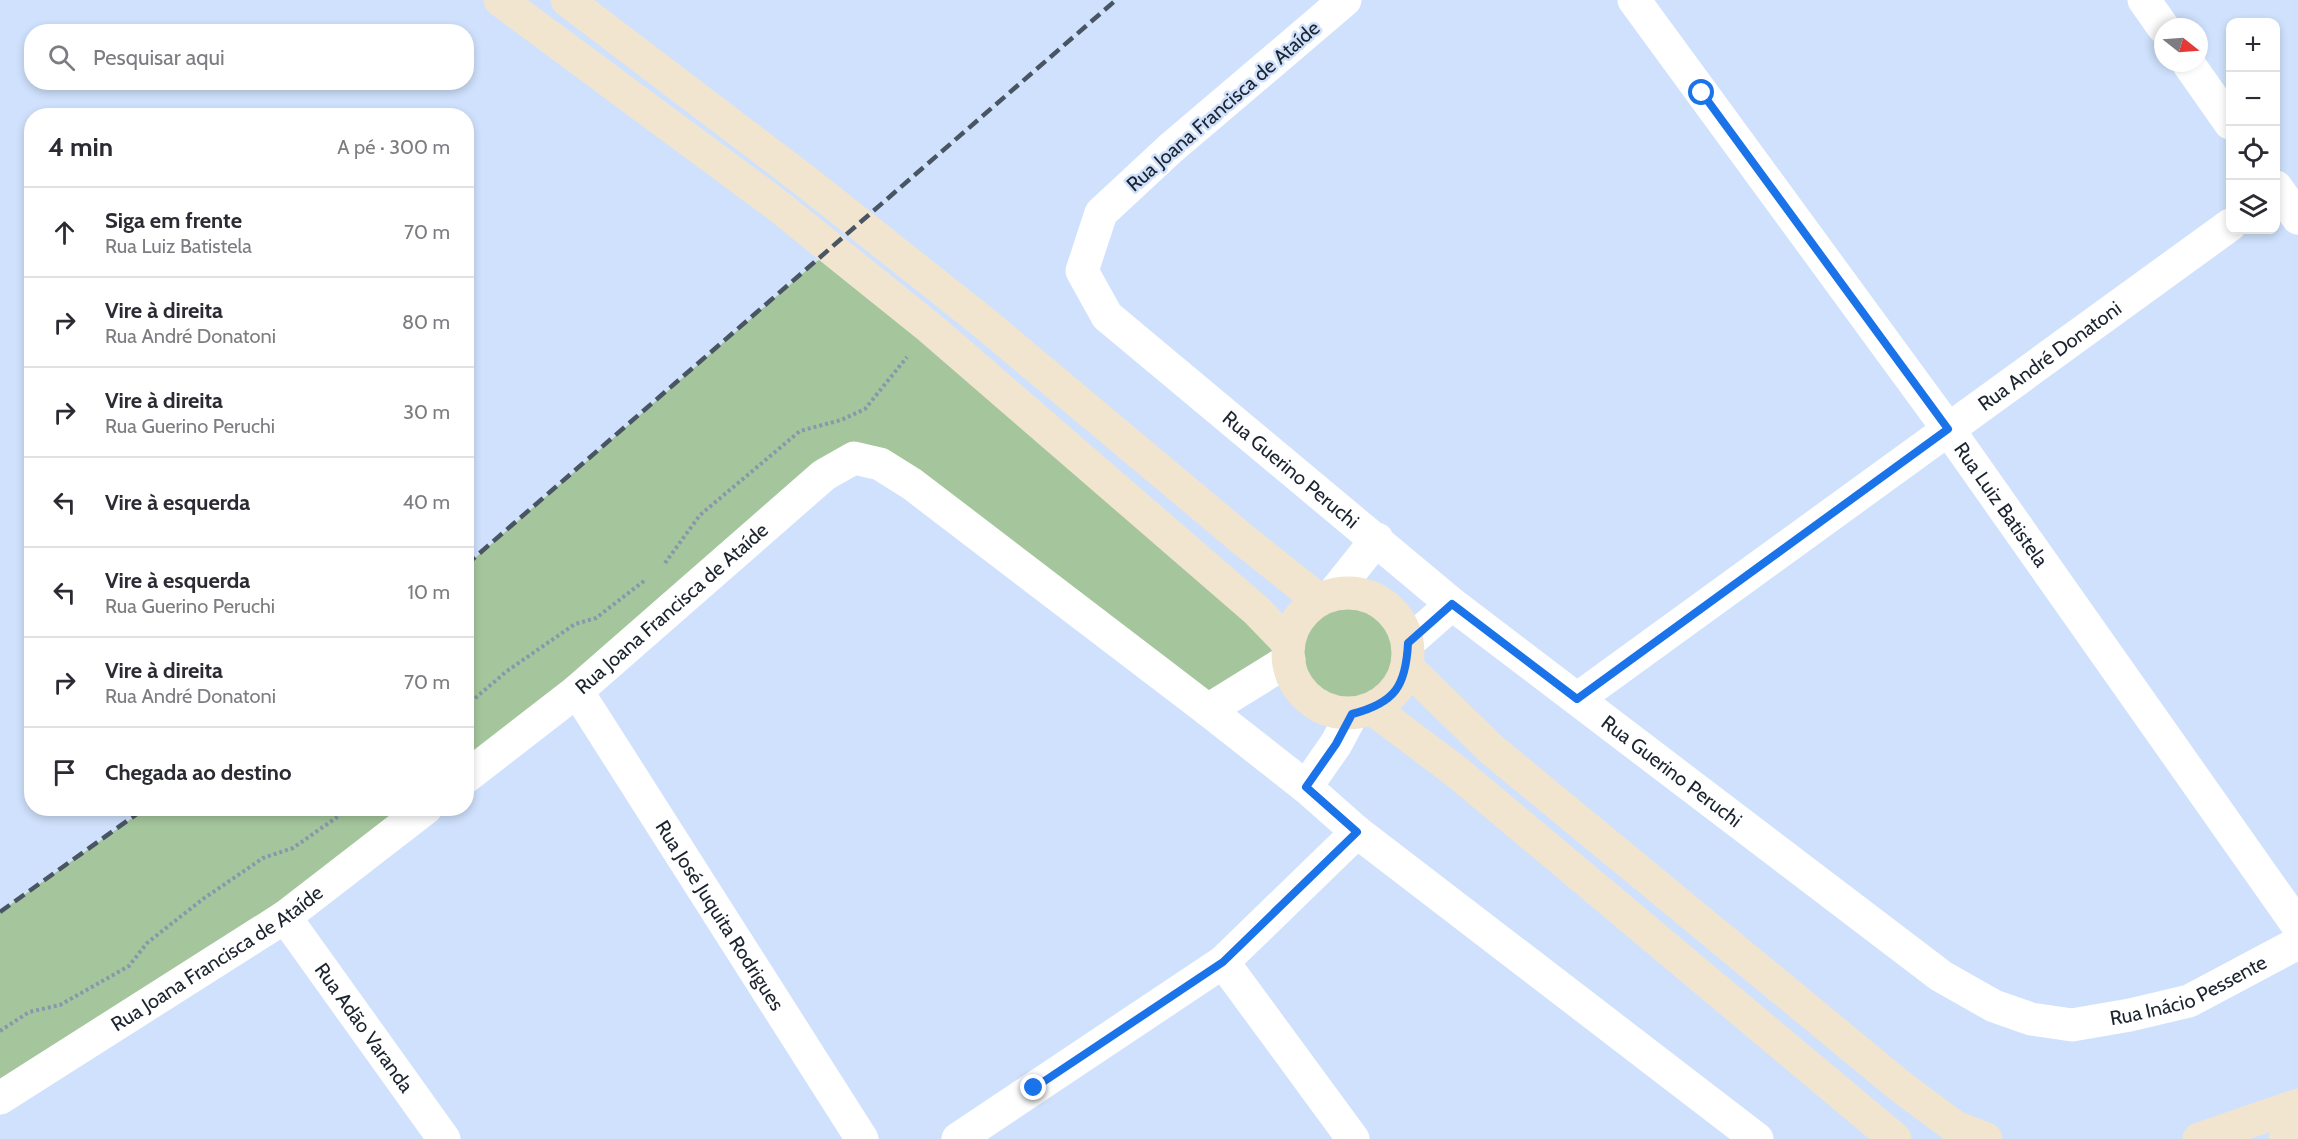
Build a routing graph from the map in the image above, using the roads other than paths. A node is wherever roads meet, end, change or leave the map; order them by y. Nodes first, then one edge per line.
1 (500, 0) edge
2 (567, 0) edge
3 (1345, 0) edge
4 (1634, 0) edge
5 (2144, 0) edge
6 (2157, 18) edge
7 (2194, 72) edge
8 (2226, 117) edge
9 (2282, 187) edge
10 (1101, 213) joint
11 (2298, 218) edge
12 (2226, 228) edge
13 (1948, 429) junction
14 (1377, 539) junction
15 (1326, 597) junction
16 (1452, 604) junction
17 (1289, 652) junction
18 (1408, 655) junction
19 (578, 692) junction
20 (1577, 699) junction
21 (1208, 710) junction
22 (1363, 712) junction
23 (474, 771) edge
24 (1306, 787) junction
25 (416, 816) edge
26 (1357, 832) junction
27 (285, 917) junction
28 (2298, 926) edge
29 (2298, 943) edge
30 (1223, 962) junction
31 (2072, 1025) joint
32 (0, 1098) edge
33 (2298, 1105) edge
34 (2298, 1128) edge
35 (444, 1139) edge
36 (862, 1139) edge
37 (958, 1139) edge
38 (1353, 1139) edge
39 (1757, 1139) edge
40 (1895, 1139) edge
41 (1986, 1139) edge
42 (2199, 1139) edge
43 (2285, 1139) edge

1 - 17 main road
2 - 15 main road
3 - 10 street, Rua Joana Francisca de Ataíde
4 - 13 street, Rua Luiz Batistela
5 - 6 street
7 - 8 street
9 - 11 street
10 - 14 street, Rua Guerino Peruchi
12 - 13 street, Rua André Donatoni
13 - 20 street, Rua André Donatoni
13 - 28 street, Rua Luiz Batistela
14 - 15 street
14 - 16 street, Rua Guerino Peruchi
15 - 17 main road
15 - 18 main road
16 - 18 street
16 - 20 street, Rua Guerino Peruchi
17 - 21 street
17 - 22 main road
18 - 22 main road
18 - 41 main road
19 - 21 street, Rua Joana Francisca de Ataíde
19 - 23 street, Rua Joana Francisca de Ataíde
19 - 36 street, Rua José Juquita Rodrigues
20 - 31 street, Rua Guerino Peruchi
21 - 24 street
22 - 24 street
22 - 40 main road
24 - 26 street
25 - 27 street, Rua Joana Francisca de Ataíde
26 - 30 street
26 - 39 street
27 - 32 street, Rua Joana Francisca de Ataíde
27 - 35 street, Rua Adão Varanda
29 - 31 street, Rua Inácio Pessente
30 - 37 street
30 - 38 street
33 - 42 main road
34 - 43 main road

